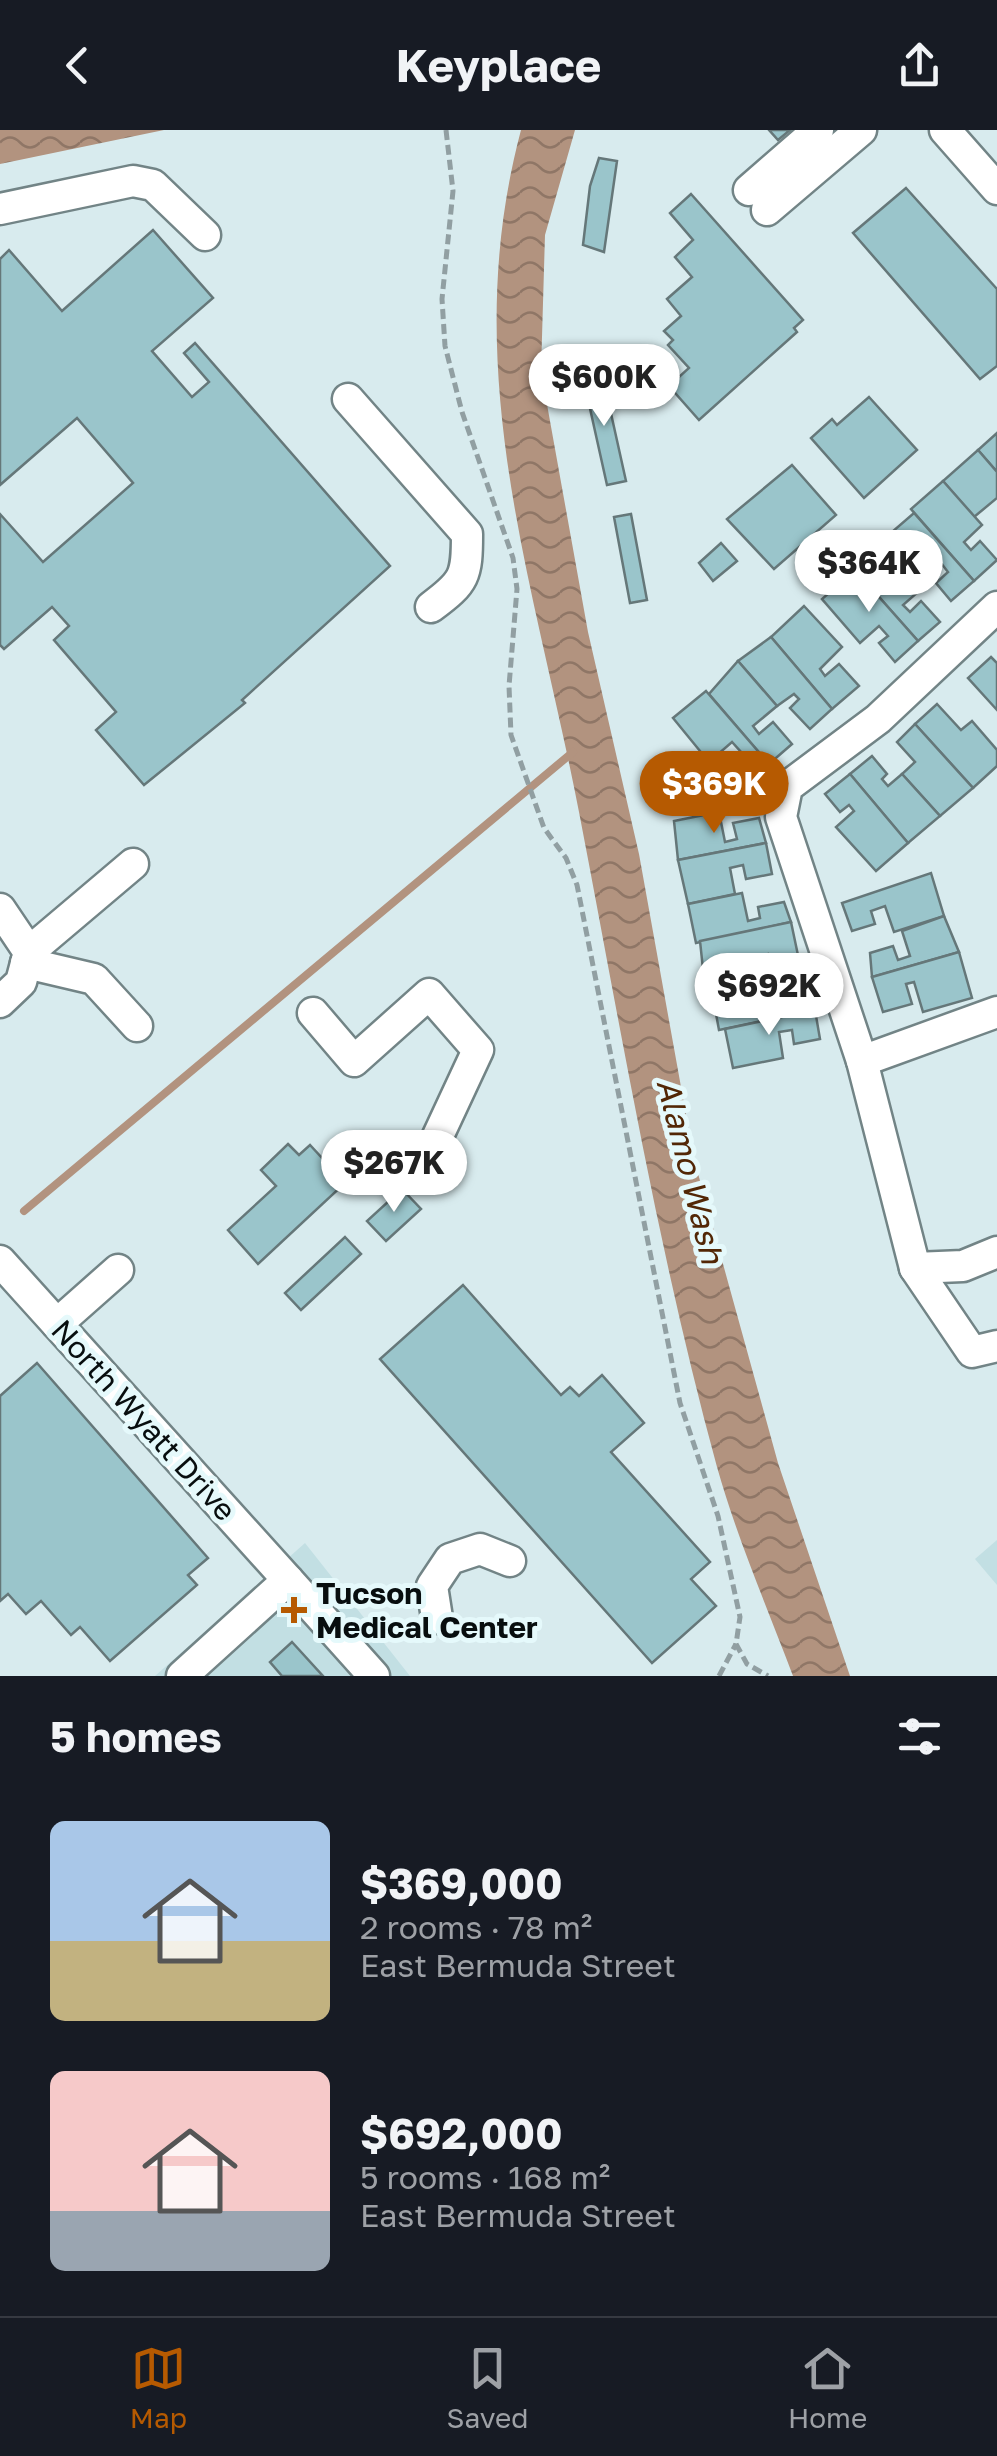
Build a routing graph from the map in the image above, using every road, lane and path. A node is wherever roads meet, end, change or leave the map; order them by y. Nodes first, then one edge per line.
1 (446, 130) edge
2 (818, 130) edge
3 (861, 130) edge
4 (944, 130) edge
5 (996, 186) edge
6 (0, 209) edge
7 (205, 235) dead end
8 (348, 399) dead end
9 (430, 607) dead end
10 (997, 607) edge
11 (133, 864) dead end
12 (0, 909) edge
13 (28, 957) junction
14 (0, 1002) edge
15 (997, 1012) edge
16 (313, 1013) dead end
17 (137, 1026) dead end
18 (862, 1061) junction
19 (437, 1138) dead end
20 (997, 1252) edge
21 (0, 1261) edge
22 (915, 1268) junction
23 (118, 1270) dead end
24 (57, 1324) junction
25 (997, 1346) edge
26 (510, 1562) dead end
27 (288, 1580) junction
28 (437, 1618) dead end
29 (736, 1644) junction
30 (182, 1676) edge
31 (374, 1676) edge
32 (718, 1676) edge
33 (768, 1676) edge

1 - 29 path
2 - 3 street
4 - 5 street
6 - 7 street
8 - 9 street
10 - 18 street
11 - 13 street
12 - 13 street
13 - 14 street
13 - 17 street
15 - 18 street
16 - 19 street
18 - 22 street
20 - 22 street
21 - 24 street, North Wyatt Drive
22 - 25 street
23 - 24 street
24 - 27 street, North Wyatt Drive
26 - 28 street
27 - 30 street
27 - 31 street, North Wyatt Drive
29 - 32 path
29 - 33 path

